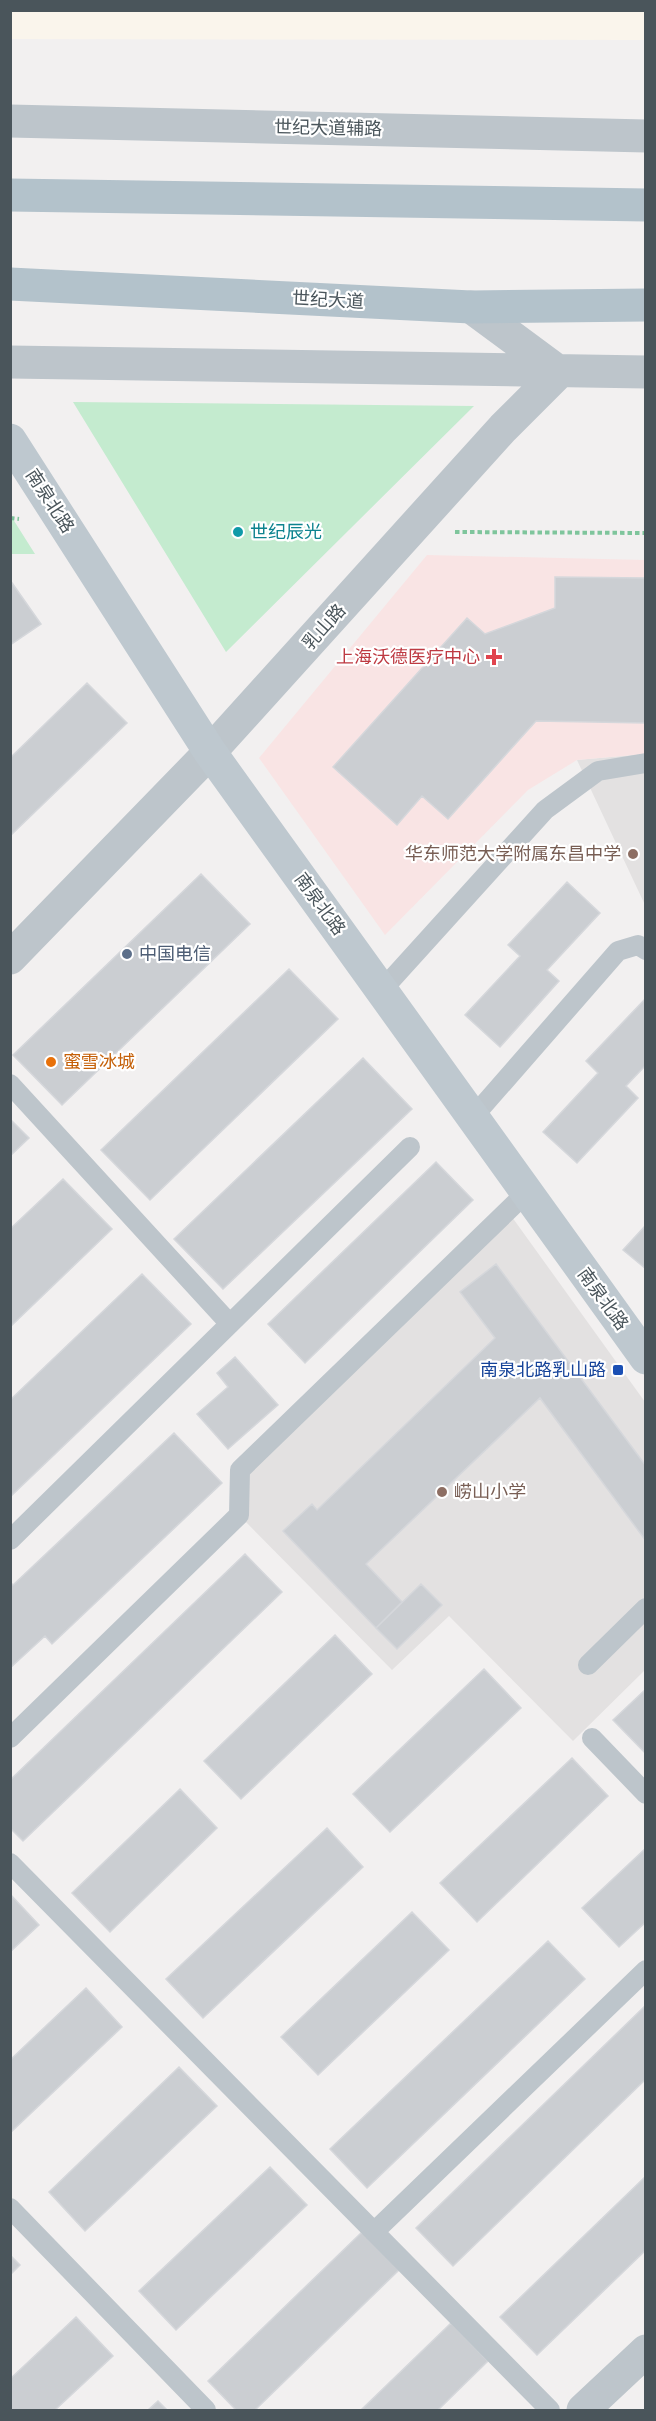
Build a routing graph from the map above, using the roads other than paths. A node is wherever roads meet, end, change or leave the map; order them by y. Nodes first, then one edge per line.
1 (10, 121) edge
2 (645, 136) edge
3 (10, 195) edge
4 (645, 205) edge
5 (10, 284) edge
6 (645, 305) edge
7 (471, 308) junction
8 (10, 362) edge
9 (559, 372) junction
10 (645, 372) edge
11 (10, 440) edge
12 (210, 752) junction
13 (645, 763) edge
14 (645, 950) edge
15 (10, 958) edge
16 (382, 990) junction
17 (10, 1084) edge
18 (472, 1116) junction
19 (410, 1147) dead end
20 (526, 1192) junction
21 (230, 1324) junction
22 (645, 1358) edge
23 (10, 1540) edge
24 (645, 1608) edge
25 (588, 1665) dead end
26 (10, 1738) edge
27 (592, 1738) dead end
28 (645, 1794) edge
29 (10, 1863) edge
30 (645, 1970) edge
31 (10, 2208) edge
32 (374, 2232) junction
33 (645, 2351) edge
34 (206, 2410) edge
35 (550, 2410) edge
36 (583, 2410) edge

1 - 2 street, 世纪大道辅路
3 - 4 main road
5 - 7 main road, 世纪大道
6 - 7 main road, 世纪大道
7 - 9 street
8 - 9 street
9 - 10 street
9 - 12 street, 乳山路
11 - 12 street, 南泉北路
12 - 15 street, 乳山路
12 - 16 street, 南泉北路
13 - 16 lane
14 - 18 lane
16 - 18 street, 南泉北路
17 - 21 lane
18 - 20 street, 南泉北路
19 - 21 lane
20 - 22 street, 南泉北路
20 - 26 lane
21 - 23 lane
24 - 25 lane
27 - 28 lane
29 - 32 lane
30 - 32 lane
31 - 34 lane
32 - 35 lane
33 - 36 street

